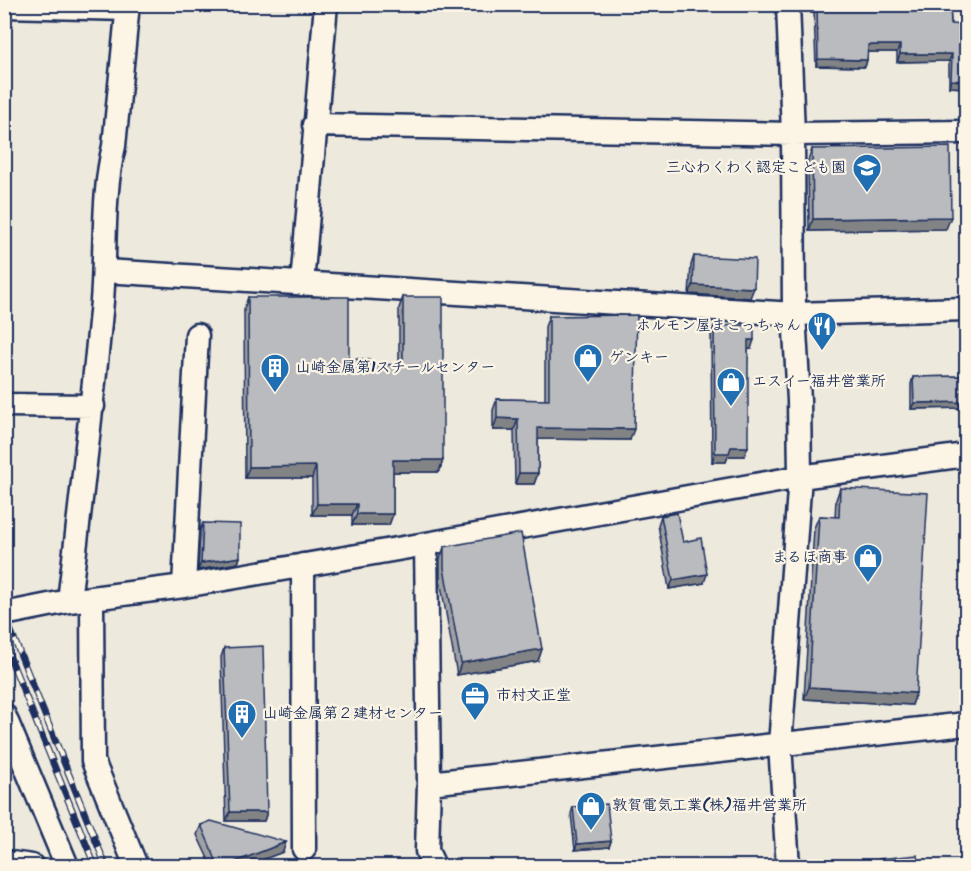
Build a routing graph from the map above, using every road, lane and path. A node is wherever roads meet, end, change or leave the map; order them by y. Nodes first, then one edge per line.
1 (326, 4) edge
2 (788, 4) edge
3 (4, 6) edge
4 (128, 7) edge
5 (314, 125) junction
6 (966, 132) edge
7 (793, 134) junction
8 (105, 271) junction
9 (302, 284) junction
10 (966, 309) edge
11 (794, 314) junction
12 (197, 335) dead end
13 (4, 405) edge
14 (93, 406) junction
15 (966, 455) edge
16 (800, 477) junction
17 (426, 544) junction
18 (303, 565) junction
19 (184, 586) junction
20 (92, 599) junction
21 (69, 601) junction
22 (4, 614) edge
23 (4, 715) edge
24 (966, 724) edge
25 (780, 745) junction
26 (429, 783) junction
27 (304, 849) dead end
28 (4, 862) edge
29 (787, 866) edge
30 (32, 867) edge
31 (67, 867) edge
32 (136, 867) edge
33 (434, 867) edge

1 - 5 street
2 - 7 street
3 - 4 street
4 - 8 street
5 - 7 street
5 - 9 street
6 - 7 street
7 - 11 street
8 - 9 street
8 - 14 street
9 - 11 street
10 - 11 street
11 - 16 street
12 - 19 street
13 - 14 street
14 - 21 street
15 - 16 street
16 - 17 street
16 - 25 street
17 - 18 street
17 - 26 street
18 - 19 street
18 - 27 street
19 - 20 street
20 - 21 street
20 - 32 street
21 - 22 street
23 - 31 street
24 - 25 street
25 - 26 street
25 - 29 street
26 - 33 street
28 - 30 street

